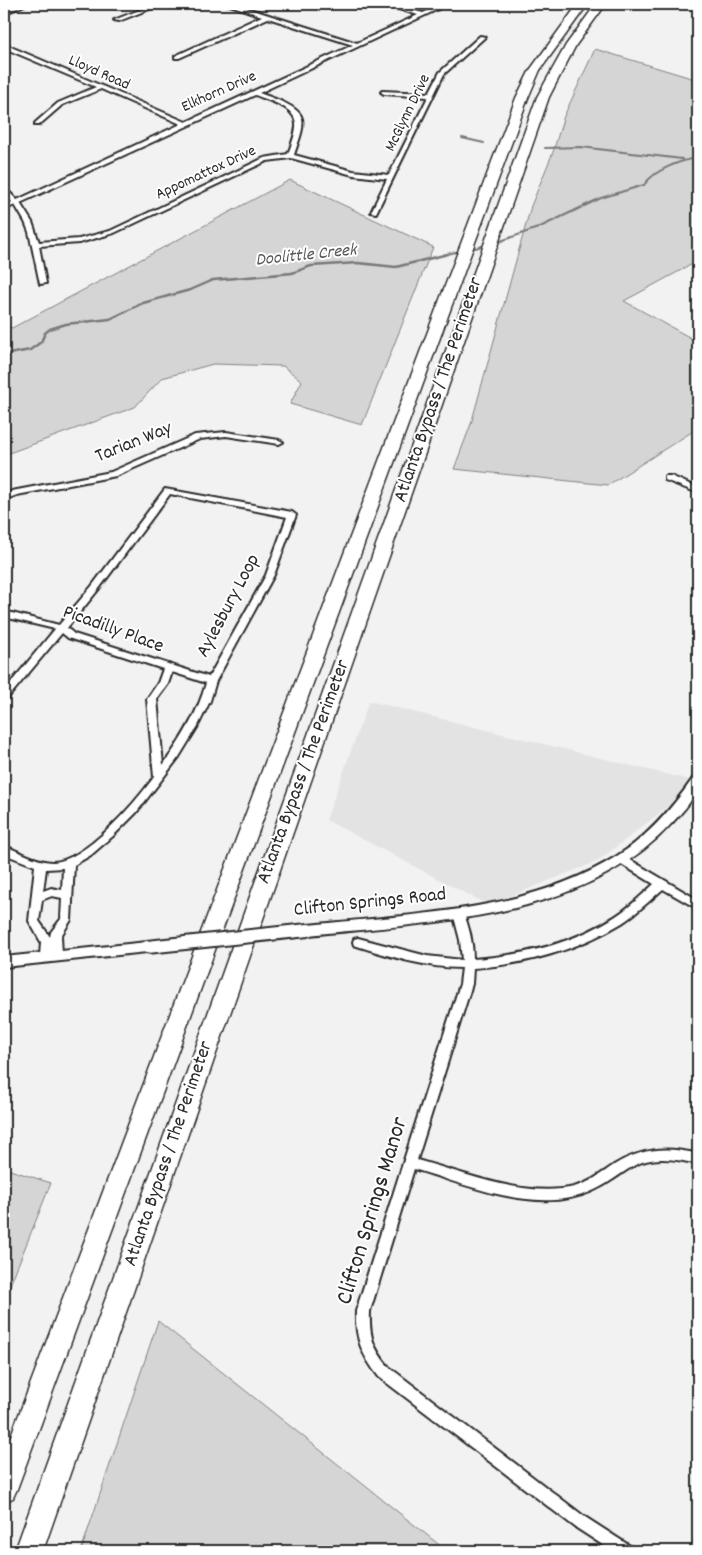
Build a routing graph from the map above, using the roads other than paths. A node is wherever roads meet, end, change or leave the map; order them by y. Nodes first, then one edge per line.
1 (24, 4) edge
2 (158, 4) edge
3 (229, 4) edge
4 (385, 4) edge
5 (447, 4) edge
6 (583, 4) edge
7 (601, 4) edge
8 (4, 12) edge
9 (422, 15) junction
10 (268, 16) junction
11 (117, 20) dead end
12 (482, 37) dead end
13 (356, 45) junction
14 (4, 46) edge
15 (177, 56) dead end
16 (99, 88) junction
17 (254, 92) junction
18 (384, 92) dead end
19 (430, 95) junction
20 (184, 123) junction
21 (37, 124) dead end
22 (291, 156) junction
23 (391, 178) junction
24 (4, 190) edge
25 (17, 202) junction
26 (4, 208) edge
27 (374, 212) dead end
28 (35, 244) junction
29 (42, 283) dead end
30 (279, 442) dead end
31 (668, 478) dead end
32 (698, 492) edge
33 (4, 498) edge
34 (4, 614) edge
35 (61, 628) junction
36 (168, 668) junction
37 (211, 680) junction
38 (4, 697) edge
39 (159, 776) junction
40 (698, 780) edge
41 (4, 850) edge
42 (622, 859) junction
43 (40, 864) junction
44 (68, 864) junction
45 (661, 884) junction
46 (66, 895) junction
47 (36, 898) junction
48 (698, 905) edge
49 (458, 913) junction
50 (358, 942) dead end
51 (51, 956) junction
52 (4, 962) edge
53 (469, 964) junction
54 (698, 1160) edge
55 (410, 1164) junction
56 (4, 1489) edge
57 (29, 1551) edge
58 (625, 1551) edge

1 - 8 street
2 - 11 street
3 - 10 street
4 - 9 street
5 - 9 street, Elkhorn Drive
6 - 56 highway, Atlanta Bypass / The Perimeter
7 - 57 highway, Atlanta Bypass / The Perimeter
9 - 13 street, Elkhorn Drive
10 - 13 street
10 - 15 street
12 - 19 street, McGlynn Drive
13 - 17 street, Elkhorn Drive
14 - 16 street, Lloyd Road
16 - 20 street, Lloyd Road
16 - 21 street
17 - 20 street, Elkhorn Drive
17 - 22 street
18 - 19 street
19 - 23 street, McGlynn Drive
20 - 25 street, Elkhorn Drive
22 - 23 street, Appomattox Drive
22 - 28 street, Appomattox Drive
23 - 27 street, McGlynn Drive
24 - 25 street
25 - 26 street, Elkhorn Drive
25 - 28 street
28 - 29 street
30 - 33 street, Tarian Way
31 - 32 street
34 - 35 street, Picadilly Place
35 - 36 street, Picadilly Place
35 - 37 street, Aylesbury Loop
35 - 38 street, Aylesbury Loop
36 - 37 street, Picadilly Place
36 - 39 street
37 - 39 street, Aylesbury Loop
39 - 44 street, Aylesbury Loop
40 - 42 street, Clifton Springs Road
41 - 43 street
42 - 45 street
42 - 49 street, Clifton Springs Road
43 - 44 street
43 - 47 street
44 - 46 street
45 - 48 street
45 - 53 street
46 - 47 street
46 - 51 street
47 - 51 street
49 - 51 street, Clifton Springs Road, bridge
49 - 53 street, Clifton Springs Manor
50 - 53 street
51 - 52 street, Clifton Springs Road
53 - 55 street, Clifton Springs Manor
54 - 55 street
55 - 58 street, Clifton Springs Manor

